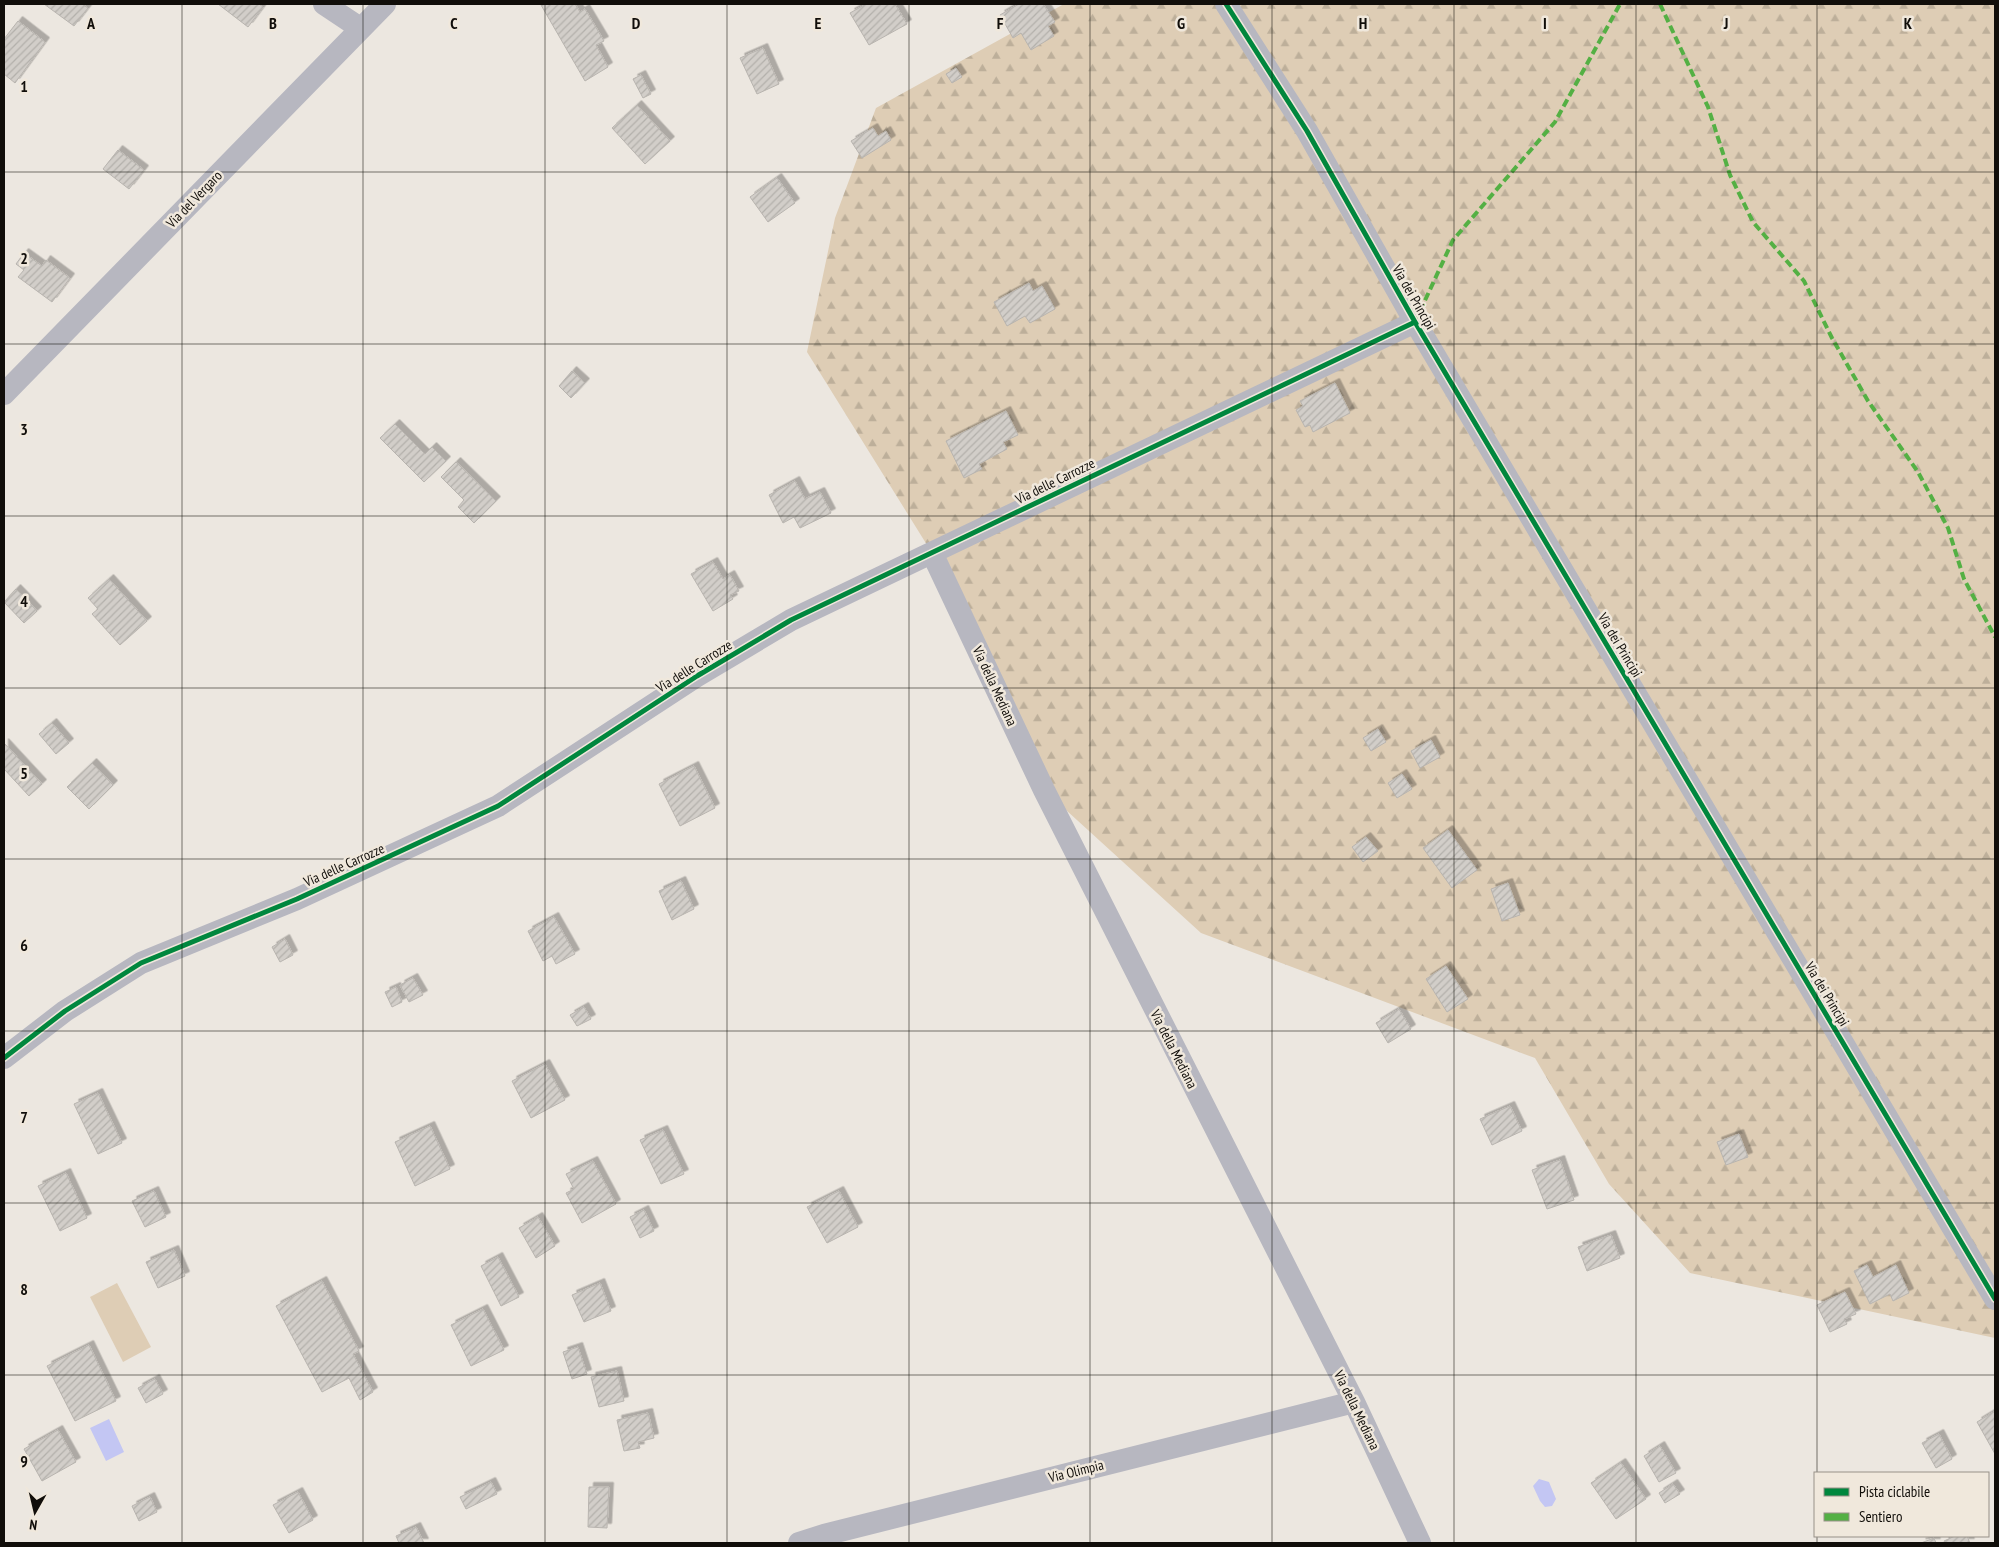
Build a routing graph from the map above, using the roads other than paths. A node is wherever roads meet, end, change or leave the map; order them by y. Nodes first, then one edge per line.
1 (324, 4) edge
2 (385, 4) edge
3 (1226, 4) edge
4 (360, 28) junction
5 (1415, 322) junction
6 (4, 394) edge
7 (932, 553) junction
8 (4, 1058) edge
9 (1995, 1299) edge
10 (1354, 1402) junction
11 (799, 1543) edge
12 (1420, 1543) edge

1 - 4 street
2 - 4 street, Via del Vergaro
3 - 5 street, Via dei Principi
4 - 6 street, Via del Vergaro
5 - 7 street, Via delle Carrozze
5 - 9 street, Via dei Principi
7 - 8 street, Via delle Carrozze
7 - 10 street, Via della Mediana
10 - 11 street, Via Olimpia
10 - 12 street, Via della Mediana

